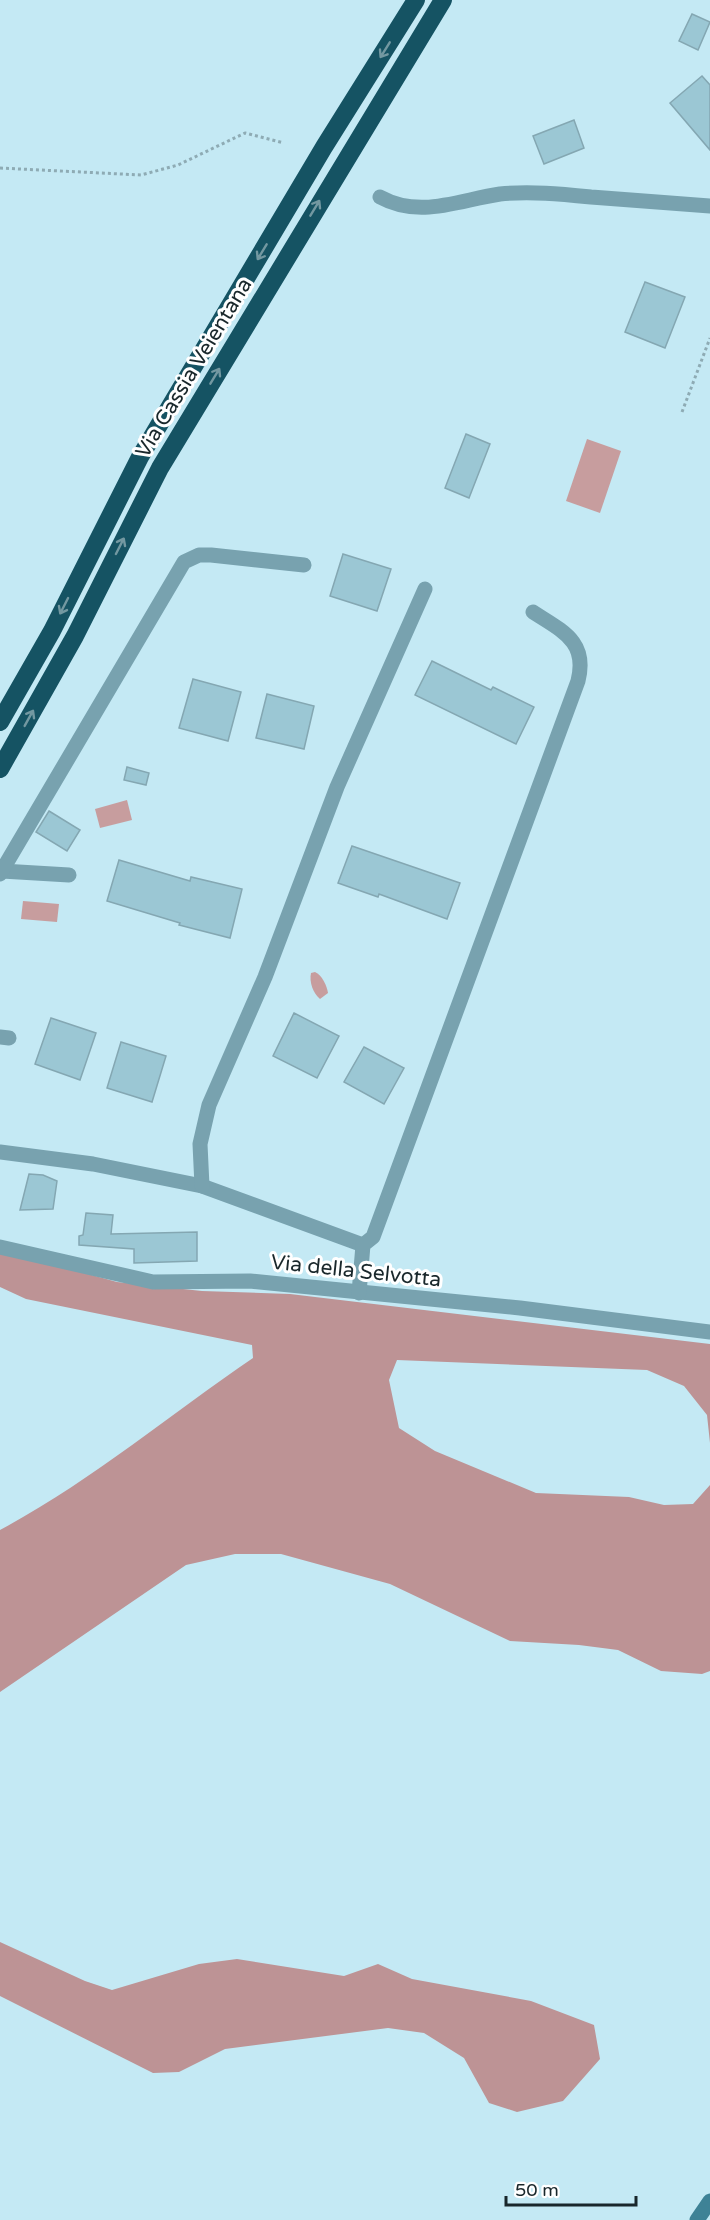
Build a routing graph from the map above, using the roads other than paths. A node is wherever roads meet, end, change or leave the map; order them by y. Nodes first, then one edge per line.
1 (416, 0) edge
2 (443, 0) edge
3 (380, 198) dead end
4 (710, 206) edge
5 (304, 564) dead end
6 (425, 589) dead end
7 (533, 612) dead end
8 (0, 722) edge
9 (0, 769) edge
10 (1, 873) edge
11 (69, 875) dead end
12 (0, 1152) edge
13 (202, 1186) junction
14 (363, 1245) junction
15 (0, 1248) edge
16 (359, 1293) junction
17 (710, 1332) edge
18 (710, 2201) edge
19 (697, 2220) edge

1 -> 8 highway, Via Cassia Veientana
9 -> 2 highway, Via Cassia Veientana
3 - 4 street
5 - 10 street
6 - 13 street
7 - 14 street
10 - 11 street
12 - 13 street
13 - 14 street
14 - 16 street
15 - 16 street, Via della Selvotta
16 - 17 street, Via della Selvotta
18 - 19 street

